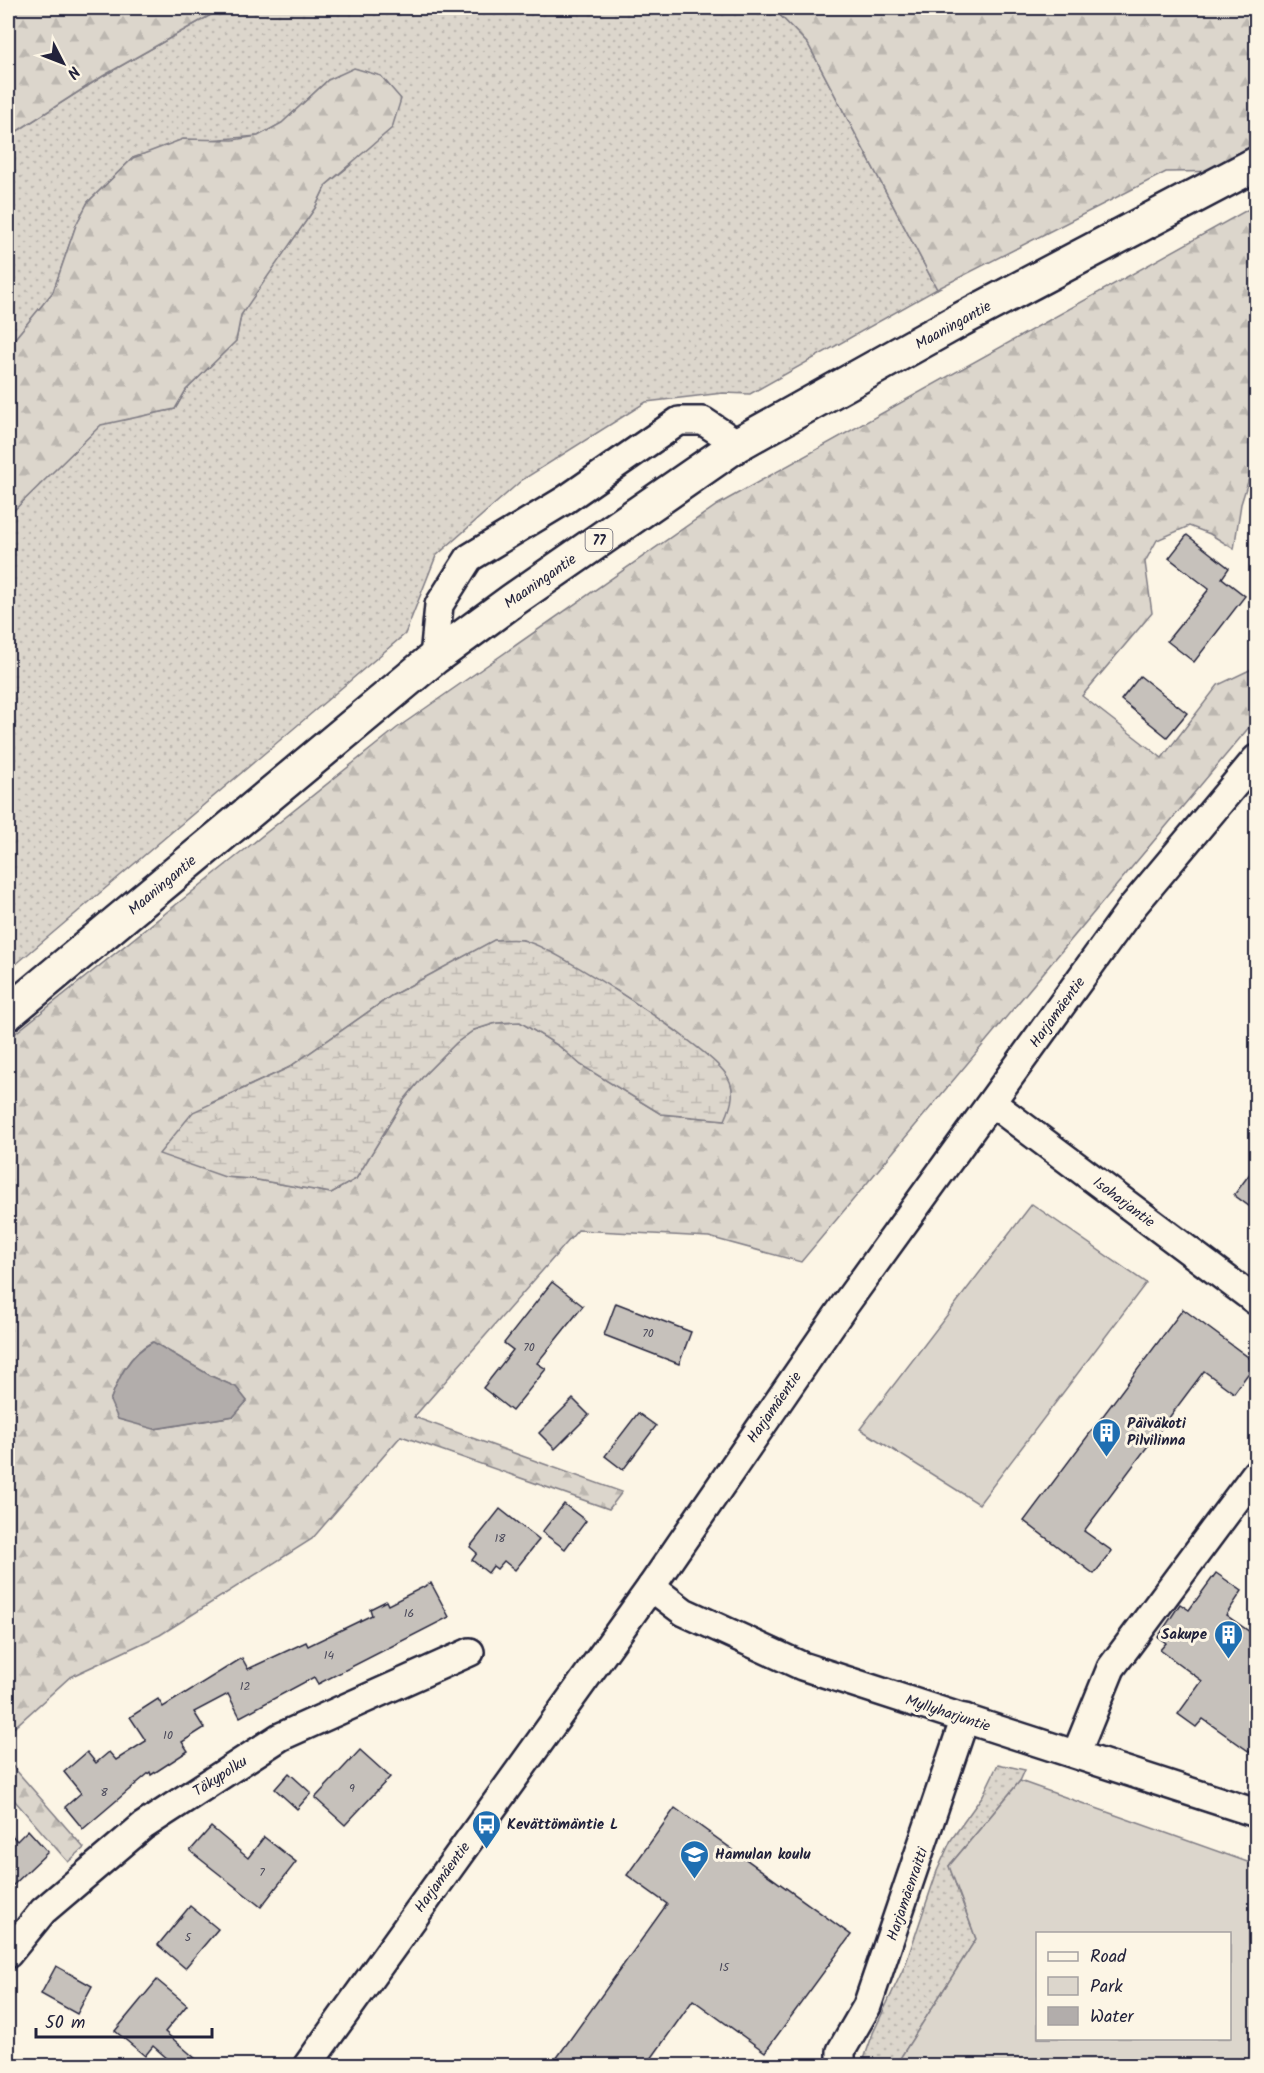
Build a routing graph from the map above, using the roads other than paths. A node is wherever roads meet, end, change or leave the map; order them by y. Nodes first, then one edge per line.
1 (1257, 164) edge
2 (738, 444) junction
3 (434, 658) junction
4 (1257, 759) edge
5 (8, 1013) edge
6 (992, 1103) junction
7 (1257, 1300) edge
8 (1257, 1473) edge
9 (651, 1587) junction
10 (470, 1652) dead end
11 (965, 1718) junction
12 (1076, 1754) junction
13 (1257, 1813) edge
14 (8, 1954) edge
15 (307, 2066) edge
16 (841, 2066) edge

1 - 2 main road, Maaningantie / 77
2 - 3 main road, Maaningantie / 77
2 - 3 street
3 - 5 main road, Maaningantie / 77
4 - 6 street, Harjamäentie
6 - 7 street, Isoharjantie
6 - 9 street, Harjamäentie
8 - 12 street
9 - 11 street, Myllyharjuntie
9 - 15 street, Harjamäentie
10 - 14 street, Täkypolku
11 - 12 street, Myllyharjuntie
11 - 16 street, Harjamäenraitti
12 - 13 street, Myllyharjuntie

